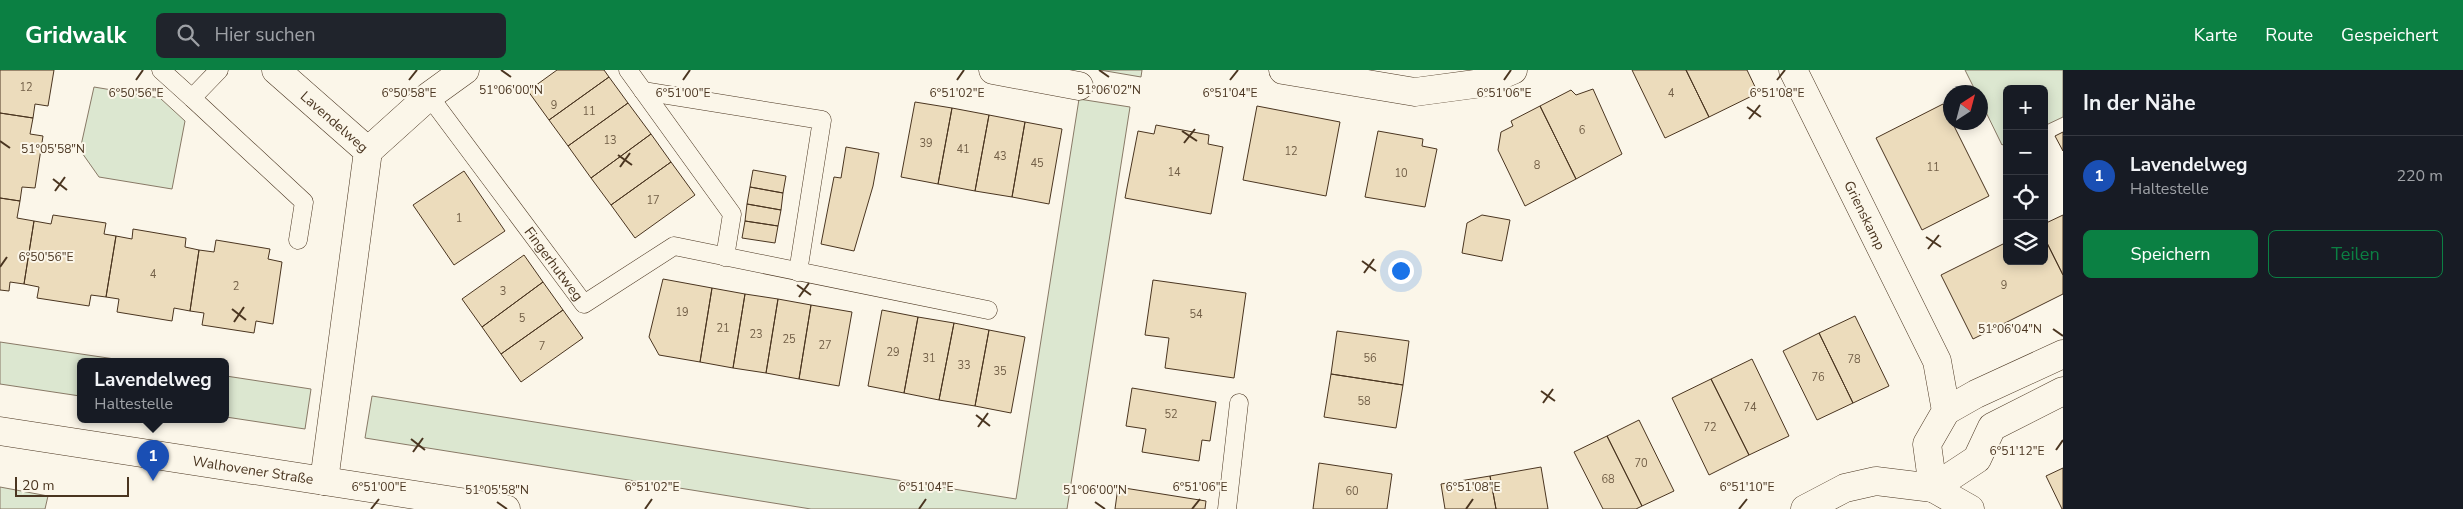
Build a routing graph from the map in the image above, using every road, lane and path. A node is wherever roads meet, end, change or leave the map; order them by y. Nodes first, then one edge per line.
1 (161, 70) edge
2 (219, 70) edge
3 (276, 70) edge
4 (465, 70) edge
5 (628, 70) edge
6 (993, 70) edge
7 (1283, 70) edge
8 (1513, 70) edge
9 (1793, 70) edge
10 (1080, 86) dead end
11 (643, 92) junction
12 (429, 96) junction
13 (192, 98) junction
14 (368, 151) junction
15 (298, 240) dead end
16 (725, 257) junction
17 (798, 272) junction
18 (988, 310) dead end
19 (2063, 354) edge
20 (1937, 361) junction
21 (2063, 391) edge
22 (1976, 394) junction
23 (1240, 403) dead end
24 (1946, 411) junction
25 (1992, 427) junction
26 (0, 431) edge
27 (324, 481) junction
28 (1933, 488) junction
29 (506, 509) edge
30 (1227, 509) edge
31 (1805, 509) edge
32 (1970, 509) edge

1 - 13 lane
2 - 13 lane
3 - 14 street, Lavendelweg
4 - 12 street
5 - 11 lane
6 - 10 street
7 - 8 street
9 - 20 street, Grienskamp
11 - 16 lane
11 - 17 lane
12 - 14 street
12 - 16 lane, Fingerhutweg
13 - 15 lane
14 - 27 street, Lavendelweg
16 - 17 lane, Fingerhutweg
17 - 18 lane, Fingerhutweg
19 - 22 street
20 - 22 street, Grienskamp
20 - 24 street, Grienskamp
21 - 25 street
22 - 24 street
22 - 25 street, Grienskamp
23 - 30 lane
24 - 28 street
25 - 28 street
26 - 27 street, Walhovener Straße
27 - 29 street, Walhovener Straße
28 - 31 street
28 - 32 street

